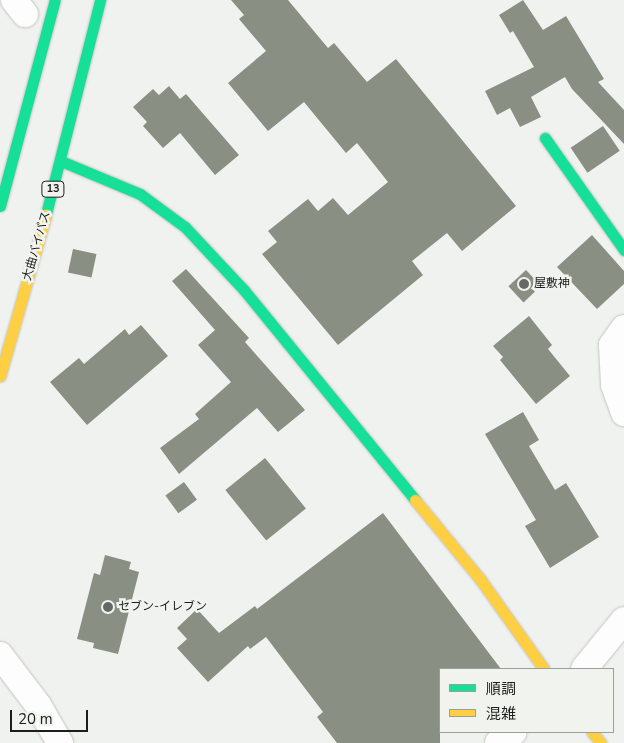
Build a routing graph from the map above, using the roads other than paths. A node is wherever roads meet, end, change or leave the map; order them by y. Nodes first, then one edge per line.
1 (55, 0) edge
2 (100, 0) edge
3 (545, 138) dead end
4 (61, 161) junction
5 (0, 206) edge
6 (624, 250) edge
7 (624, 328) edge
8 (0, 376) edge
9 (624, 413) edge
10 (624, 620) edge
11 (0, 655) edge
12 (543, 668) edge
13 (585, 668) edge
14 (513, 733) edge
15 (593, 733) edge
16 (60, 743) edge
17 (498, 743) edge
18 (601, 743) edge

1 - 5 main road
2 - 4 main road, 大曲バイパス / 13
3 - 6 main road
4 - 8 main road, 大曲バイパス / 13
4 - 12 main road
7 - 9 street
10 - 13 street
11 - 16 street
14 - 17 street
15 - 18 main road

